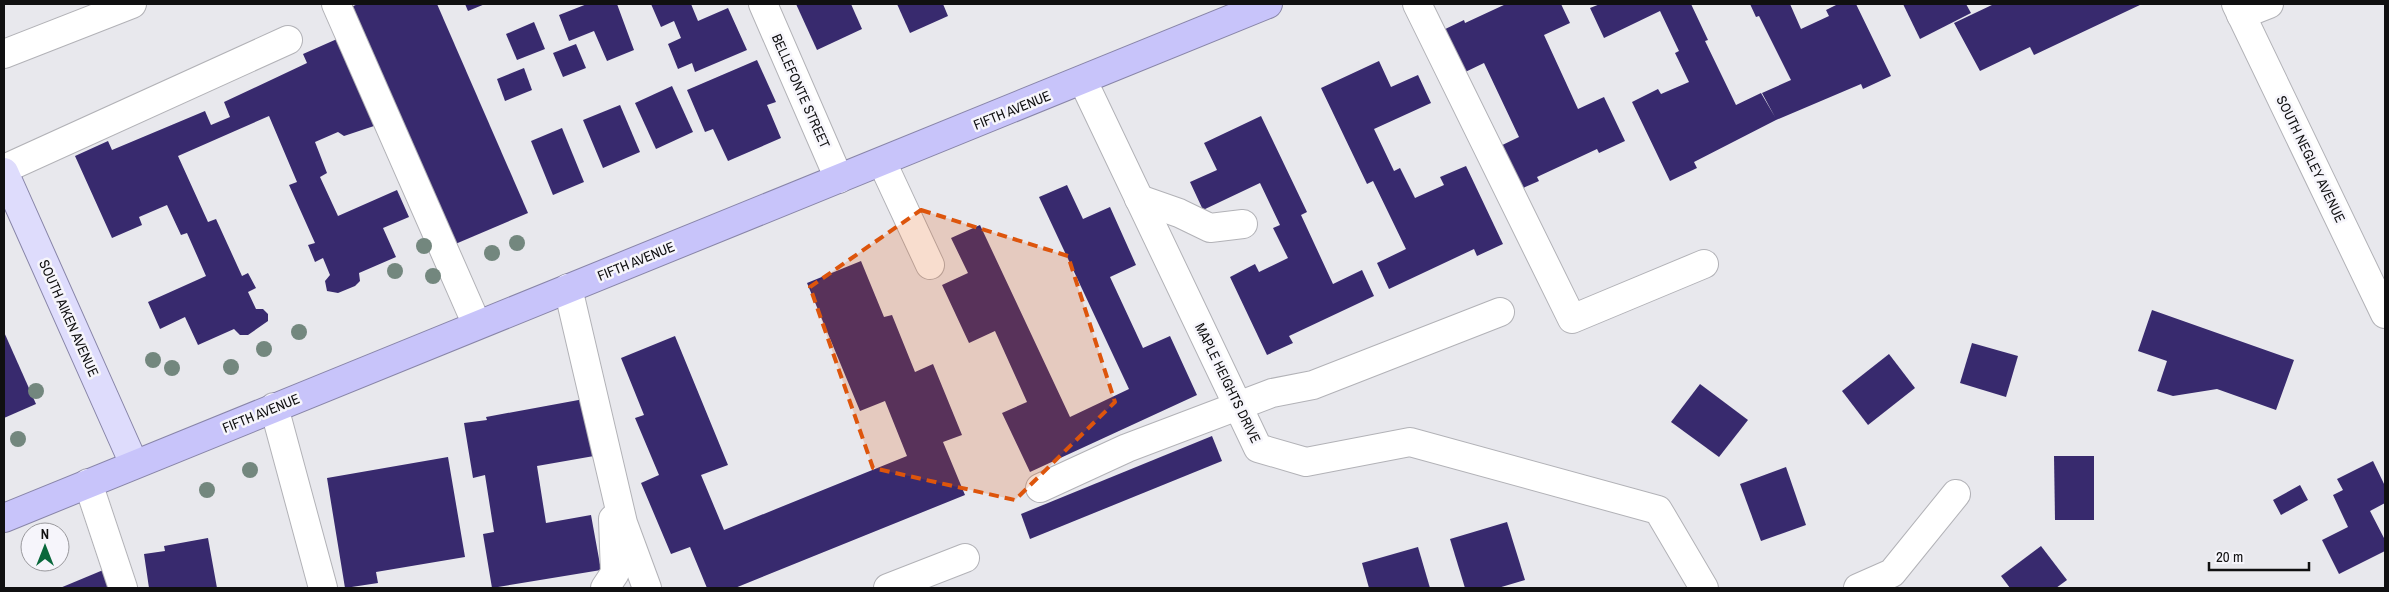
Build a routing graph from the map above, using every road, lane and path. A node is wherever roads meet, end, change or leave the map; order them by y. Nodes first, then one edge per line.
1 (132, 4) edge
2 (336, 4) edge
3 (762, 4) edge
4 (1268, 4) edge
5 (1417, 4) edge
6 (2269, 4) edge
7 (2239, 9) edge
8 (288, 40) dead end
9 (4, 54) edge
10 (1083, 81) junction
11 (882, 162) junction
12 (4, 170) edge
13 (839, 179) junction
14 (1140, 199) junction
15 (1244, 224) dead end
16 (1704, 264) dead end
17 (930, 265) dead end
18 (568, 288) junction
19 (1500, 312) dead end
20 (2385, 314) edge
21 (477, 325) junction
22 (1239, 406) junction
23 (274, 407) junction
24 (134, 464) junction
25 (612, 475) junction
26 (88, 482) junction
27 (1040, 488) dead end
28 (1956, 494) dead end
29 (4, 518) edge
30 (965, 558) dead end
31 (123, 588) edge
32 (322, 588) edge
33 (606, 588) edge
34 (647, 588) edge
35 (888, 588) edge
36 (1704, 588) edge
37 (1858, 588) edge

1 - 9 street
2 - 21 street
3 - 13 street, BELLEFONTE STREET
4 - 10 highway, FIFTH AVENUE
5 - 16 street
6 - 7 street
7 - 20 street, SOUTH NEGLEY AVENUE
8 - 12 street
10 - 11 highway, FIFTH AVENUE
10 - 14 street, MAPLE HEIGHTS DRIVE
11 - 13 highway, FIFTH AVENUE
11 - 17 street
12 - 24 main road, SOUTH AIKEN AVENUE
13 - 18 highway, FIFTH AVENUE
14 - 15 street
14 - 22 street, MAPLE HEIGHTS DRIVE
18 - 21 highway, FIFTH AVENUE
18 - 25 street
19 - 22 street
21 - 23 highway, FIFTH AVENUE
22 - 27 street
22 - 36 street, MAPLE HEIGHTS DRIVE
23 - 24 highway, FIFTH AVENUE
23 - 32 street
24 - 26 highway, FIFTH AVENUE
25 - 33 street
25 - 34 street
26 - 29 highway, FIFTH AVENUE
26 - 31 street
28 - 37 street
30 - 35 street

